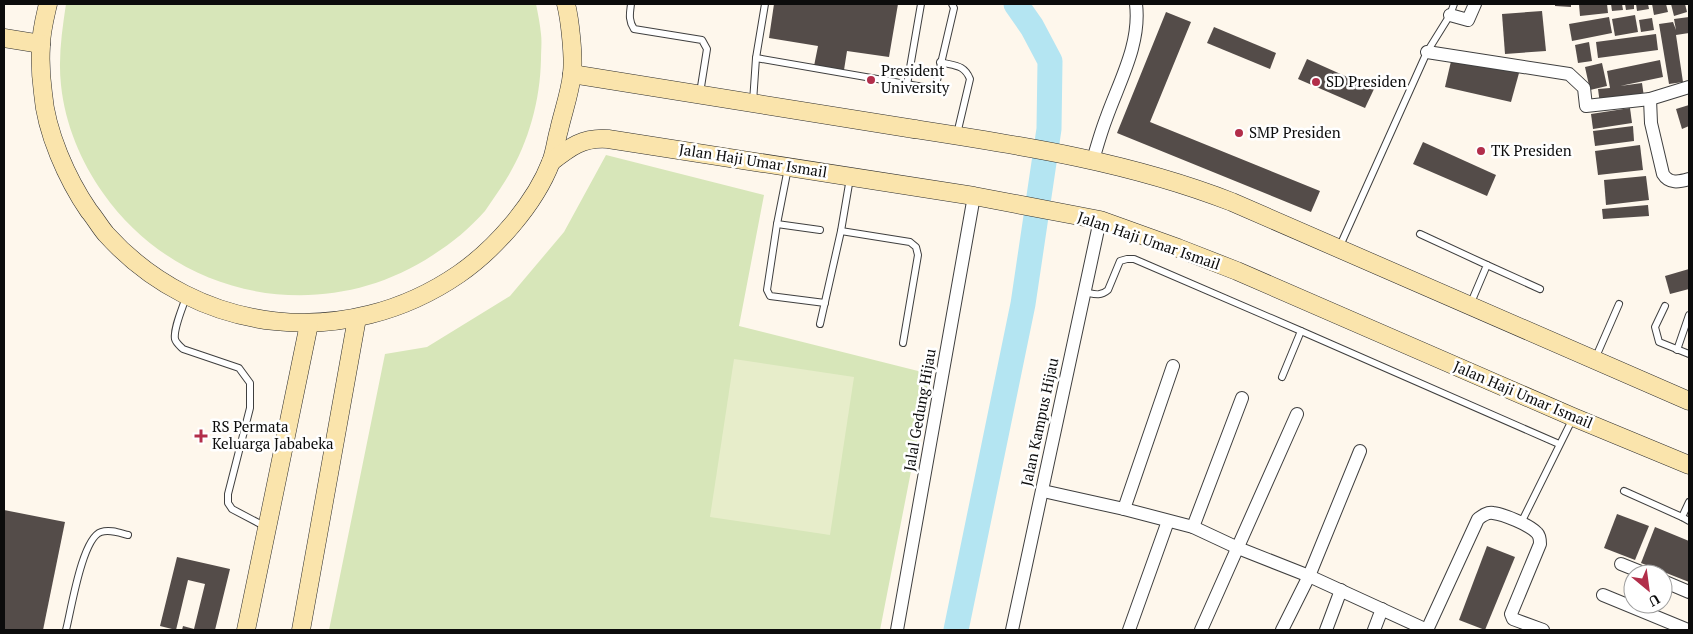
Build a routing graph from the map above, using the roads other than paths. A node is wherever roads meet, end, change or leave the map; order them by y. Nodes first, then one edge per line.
1 (48, 4) edge
2 (566, 4) edge
3 (631, 4) edge
4 (765, 4) edge
5 (921, 4) edge
6 (952, 4) edge
7 (1136, 4) edge
8 (1475, 4) edge
9 (1452, 9) edge
10 (4, 38) edge
11 (41, 44) junction
12 (1428, 52) junction
13 (756, 58) junction
14 (940, 62) junction
15 (572, 74) junction
16 (907, 85) junction
17 (1689, 87) edge
18 (700, 95) junction
19 (1650, 99) junction
20 (753, 103) junction
21 (957, 136) junction
22 (1086, 158) junction
23 (551, 162) junction
24 (788, 167) junction
25 (850, 176) junction
26 (1689, 179) edge
27 (980, 197) junction
28 (1100, 220) junction
29 (777, 224) junction
30 (820, 230) dead end
31 (841, 231) junction
32 (1420, 234) dead end
33 (1339, 249) junction
34 (1487, 265) junction
35 (1540, 289) dead end
36 (1084, 292) junction
37 (187, 296) junction
38 (825, 303) junction
39 (1619, 304) dead end
40 (1469, 306) junction
41 (1665, 306) dead end
42 (1689, 315) edge
43 (357, 318) junction
44 (308, 324) junction
45 (820, 324) dead end
46 (1301, 331) junction
47 (903, 343) dead end
48 (1677, 350) junction
49 (1689, 354) edge
50 (1594, 360) junction
51 (1174, 366) dead end
52 (1282, 377) dead end
53 (1242, 398) dead end
54 (1689, 401) edge
55 (1297, 414) dead end
56 (1573, 417) junction
57 (1559, 444) junction
58 (1360, 451) dead end
59 (1689, 465) edge
60 (1043, 491) junction
61 (1624, 491) dead end
62 (1689, 502) edge
63 (1124, 509) junction
64 (1682, 517) junction
65 (1689, 520) edge
66 (1168, 521) junction
67 (1521, 523) junction
68 (1193, 527) junction
69 (267, 528) junction
70 (128, 535) dead end
71 (1238, 548) junction
72 (1309, 576) junction
73 (1673, 585) edge
74 (1341, 590) junction
75 (1689, 592) edge
76 (1602, 595) dead end
77 (1382, 609) junction
78 (1525, 627) edge
79 (66, 630) edge
80 (246, 630) edge
81 (301, 630) edge
82 (897, 630) edge
83 (1012, 630) edge
84 (1129, 630) edge
85 (1201, 630) edge
86 (1282, 630) edge
87 (1326, 630) edge
88 (1374, 630) edge
89 (1427, 630) edge
90 (1543, 630) edge
91 (1688, 630) edge

1 - 11 main road
2 - 15 main road
3 - 18 lane
4 - 13 lane
5 - 16 lane
6 - 14 lane
7 - 22 street
8 - 9 street
9 - 12 lane
10 - 11 main road
11 - 37 main road
12 - 19 street
12 - 33 lane
13 - 16 lane
13 - 20 lane
14 - 16 lane
14 - 21 lane
15 - 18 main road
15 - 23 main road
17 - 19 street
18 - 20 main road
19 - 26 street
20 - 21 main road
21 - 22 main road
22 - 33 main road
23 - 24 main road, Jalan Haji Umar Ismail
23 - 43 main road
24 - 25 main road, Jalan Haji Umar Ismail
24 - 29 lane
25 - 27 main road, Jalan Haji Umar Ismail
25 - 31 lane
27 - 28 main road, Jalan Haji Umar Ismail
27 - 82 street, Jalal Gedung Hijau
28 - 36 street, Jalan Kampus Hijau
28 - 56 main road, Jalan Haji Umar Ismail
29 - 30 lane
29 - 38 lane
31 - 38 lane
31 - 47 lane
32 - 34 lane
33 - 40 main road
34 - 35 lane
34 - 40 lane
36 - 46 lane
36 - 60 street, Jalan Kampus Hijau
37 - 44 main road
37 - 69 lane
38 - 45 lane
39 - 50 lane
40 - 50 main road
41 - 48 lane
42 - 48 lane
43 - 44 main road
43 - 81 main road
44 - 69 main road
46 - 52 lane
46 - 57 lane
48 - 49 lane
50 - 54 main road
51 - 63 street
53 - 68 street
55 - 71 street
56 - 57 lane
56 - 59 main road, Jalan Haji Umar Ismail
57 - 67 lane
58 - 72 street
60 - 63 street
60 - 83 street, Jalan Kampus Hijau
61 - 64 lane
62 - 64 lane
63 - 66 street
64 - 65 lane
66 - 68 street
66 - 84 street
67 - 78 street
67 - 89 street
68 - 71 street
69 - 80 main road
70 - 79 lane
71 - 72 street
71 - 85 street
72 - 74 street
72 - 86 street
73 - 75 street
74 - 77 street
74 - 87 street
76 - 91 street
77 - 88 street
77 - 89 street
78 - 90 street

